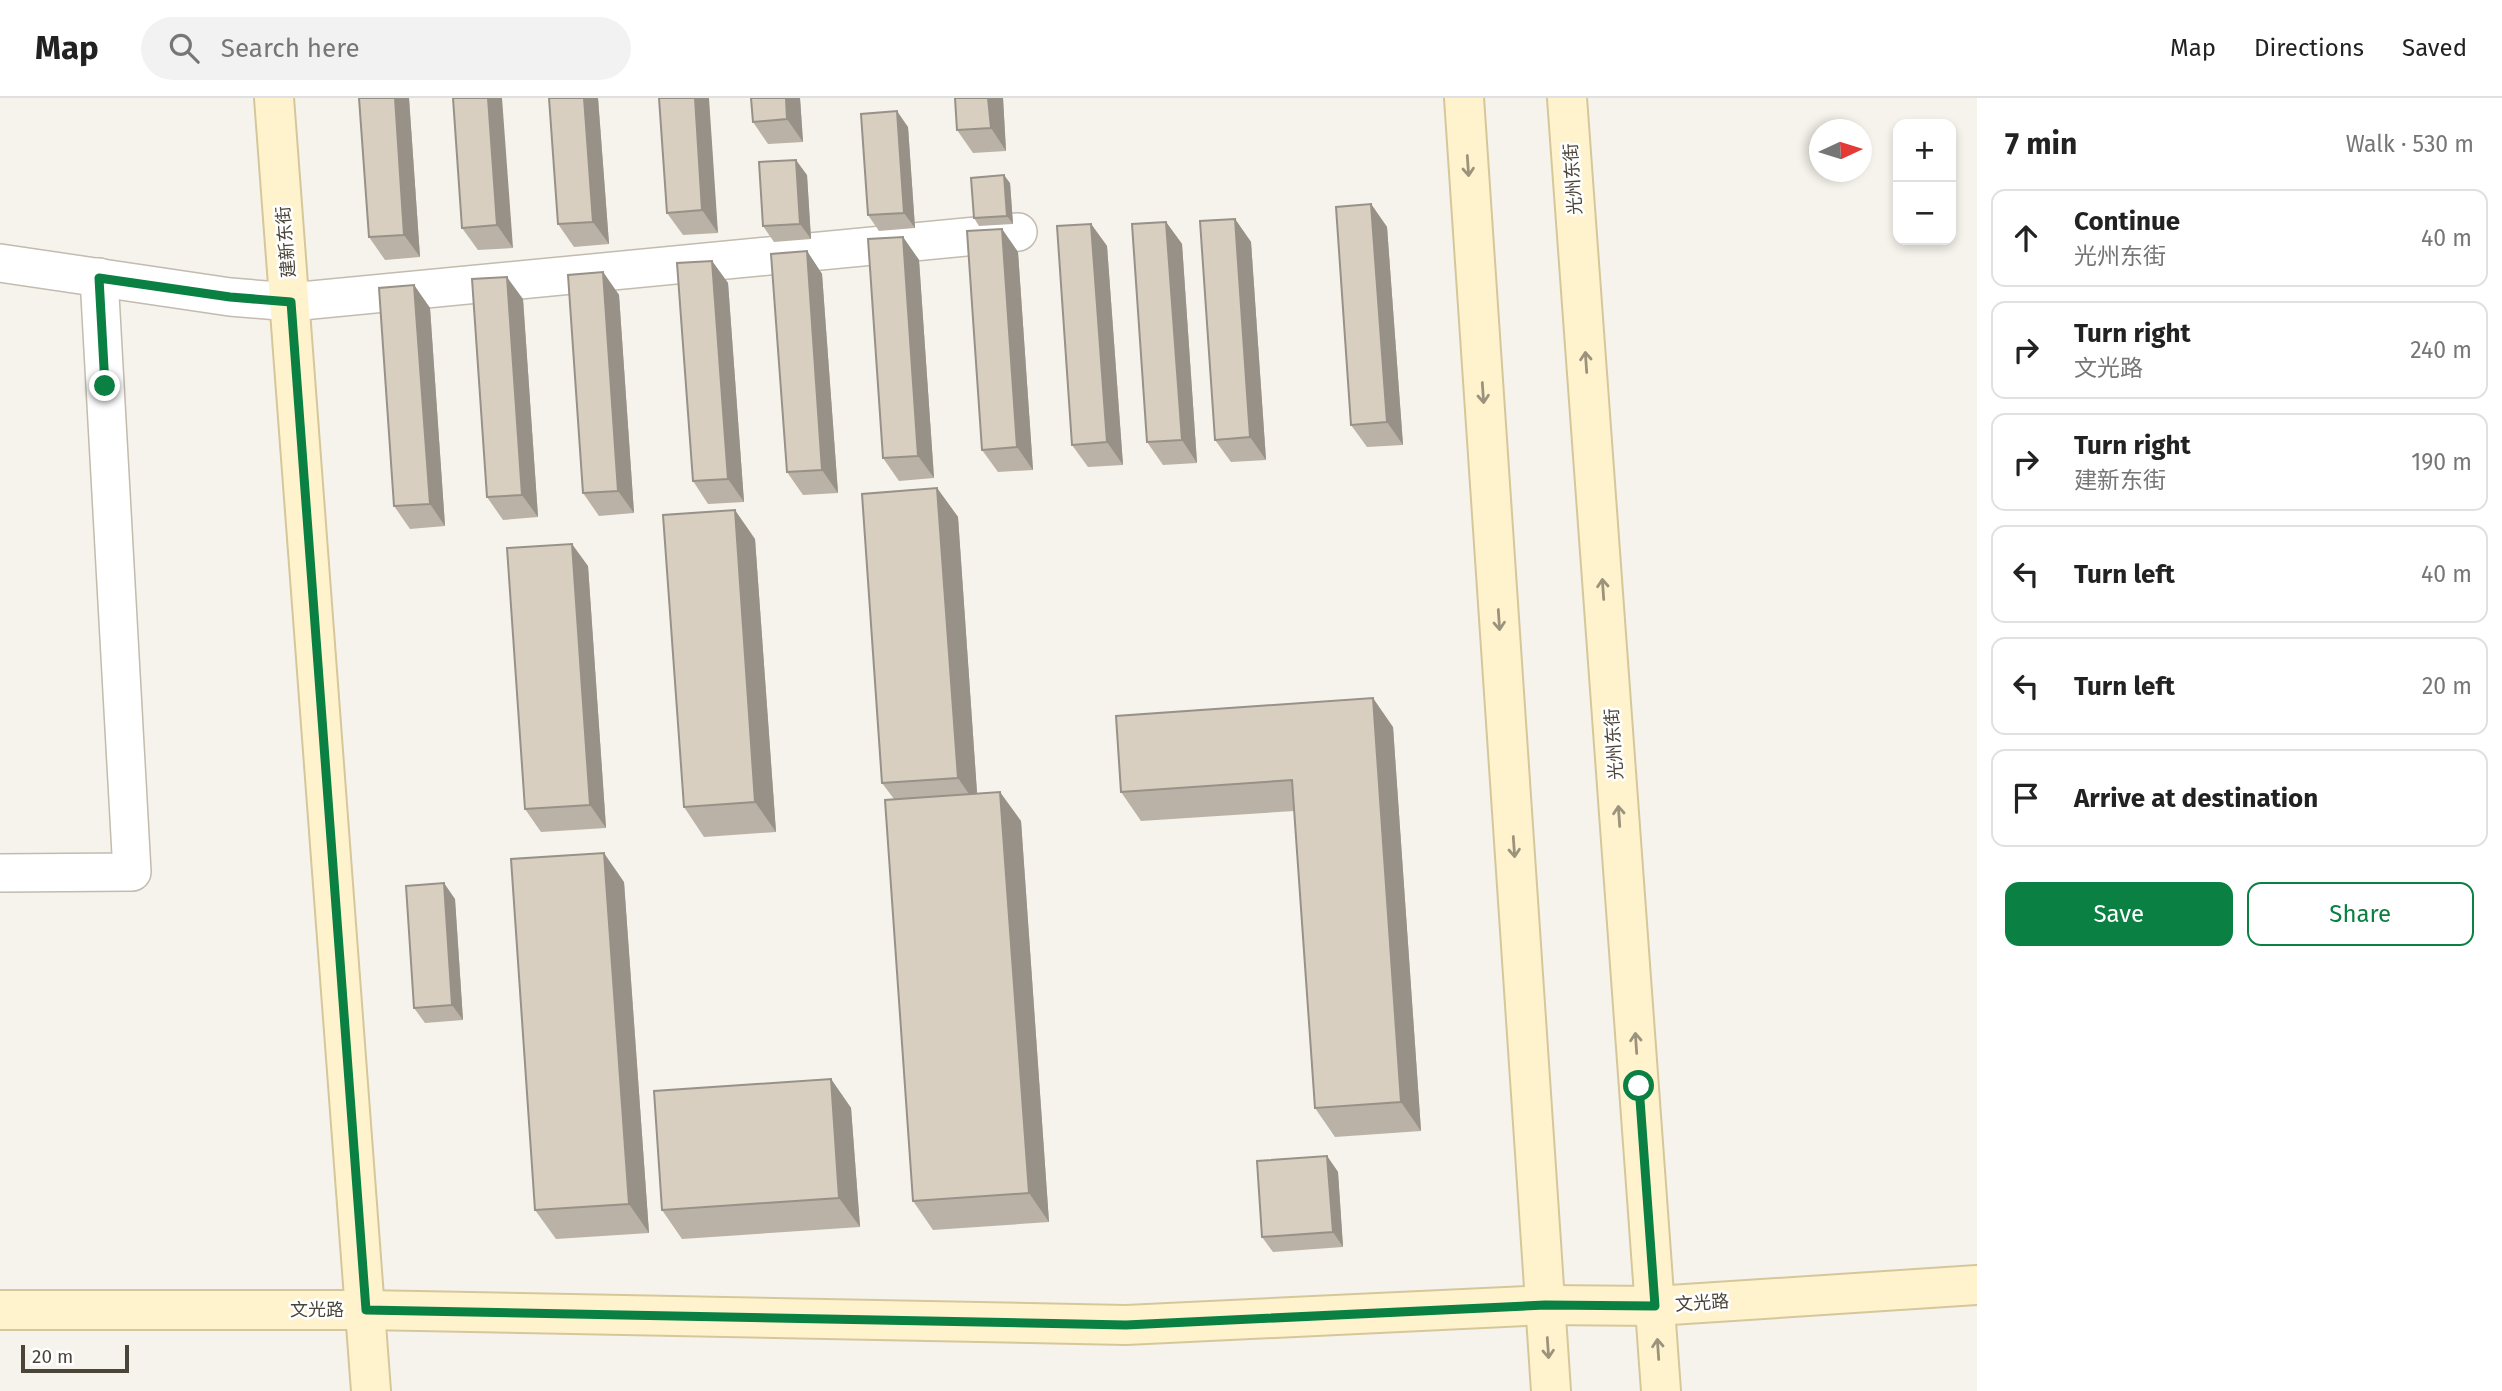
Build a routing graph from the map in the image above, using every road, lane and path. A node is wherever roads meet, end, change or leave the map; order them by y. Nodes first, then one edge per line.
1 (274, 98) edge
2 (1464, 98) edge
3 (1567, 98) edge
4 (1018, 232) dead end
5 (0, 263) edge
6 (99, 278) junction
7 (291, 302) junction
8 (0, 873) edge
9 (1977, 1285) edge
10 (1545, 1305) junction
11 (1655, 1306) junction
12 (0, 1310) edge
13 (366, 1310) junction
14 (371, 1391) edge
15 (1551, 1391) edge
16 (1661, 1391) edge

1 - 7 street, 建新东街
2 -> 10 street
11 -> 3 street, 光州东街
4 - 7 street
5 - 6 street
6 - 7 street
6 - 8 street
7 - 13 street, 建新东街
9 - 11 street, 文光路
10 - 11 street, 文光路
10 - 13 street, 文光路
10 -> 15 street
16 -> 11 street, 光州东街
12 - 13 street, 文光路
13 - 14 street, 建新东街

